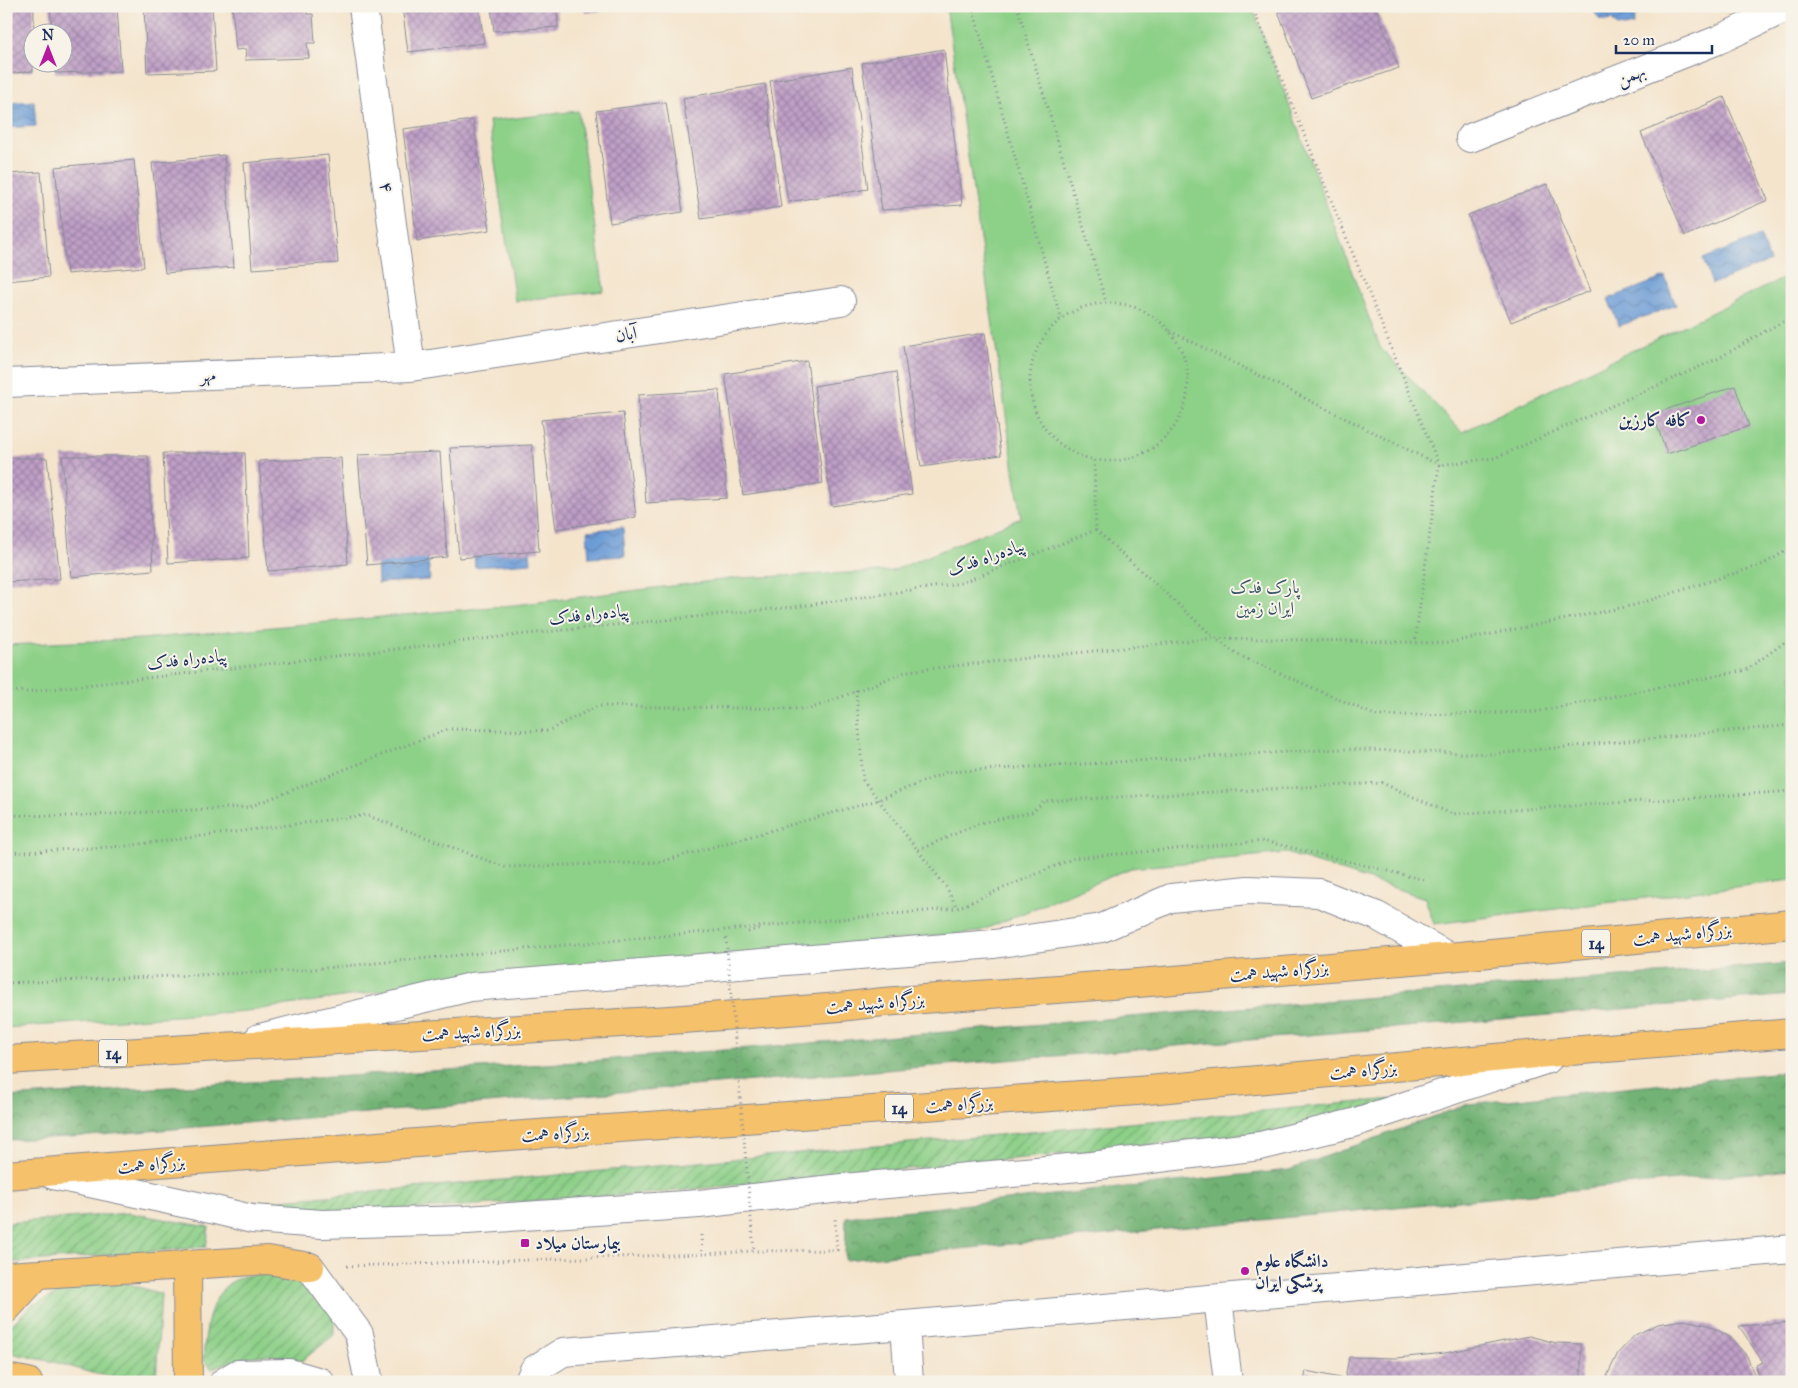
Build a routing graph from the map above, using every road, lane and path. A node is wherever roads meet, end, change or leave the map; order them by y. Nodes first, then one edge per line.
1 (363, 6) edge
2 (972, 6) edge
3 (1017, 6) edge
4 (1252, 6) edge
5 (1790, 6) edge
6 (1470, 138) dead end
7 (841, 301) dead end
8 (1106, 302) junction
9 (1792, 316) edge
10 (1060, 319) junction
11 (1170, 331) junction
12 (411, 368) junction
13 (6, 383) edge
14 (1094, 460) junction
15 (1438, 465) junction
16 (1096, 530) junction
17 (1792, 547) edge
18 (1792, 637) edge
19 (1215, 638) junction
20 (1415, 642) junction
21 (856, 690) junction
22 (6, 691) edge
23 (1792, 725) edge
24 (1792, 792) edge
25 (878, 800) junction
26 (6, 815) edge
27 (918, 850) junction
28 (6, 853) edge
29 (1425, 880) dead end
30 (957, 908) junction
31 (1792, 913) edge
32 (1792, 924) edge
33 (1743, 928) junction
34 (726, 938) dead end
35 (1449, 957) junction
36 (6, 983) edge
37 (1792, 1033) edge
38 (220, 1047) junction
39 (1570, 1051) junction
40 (6, 1060) edge
41 (44, 1173) junction
42 (6, 1175) edge
43 (1792, 1249) edge
44 (837, 1250) dead end
45 (754, 1251) junction
46 (187, 1264) junction
47 (310, 1267) junction
48 (38, 1274) junction
49 (6, 1276) edge
50 (1218, 1299) junction
51 (6, 1309) edge
52 (905, 1325) junction
53 (6, 1378) edge
54 (28, 1382) edge
55 (188, 1382) edge
56 (224, 1382) edge
57 (320, 1382) edge
58 (369, 1382) edge
59 (529, 1382) edge
60 (909, 1382) edge
61 (1228, 1382) edge

1 - 12 street, ۴
2 - 10 path
3 - 8 path
4 - 15 path
5 - 6 street, بهمن
7 - 12 street, آبان
8 - 10 path
8 - 11 path
9 - 15 path
10 - 14 path
11 - 14 path
11 - 15 path
12 - 13 street, مهر
14 - 16 path
15 - 20 path
16 - 19 path
16 - 22 path, پیاده‌راه فدک
17 - 20 path
18 - 19 path
19 - 20 path
19 - 21 path
21 - 25 path
21 - 26 path
23 - 25 path
24 - 27 path
25 - 27 path
25 - 28 path
27 - 30 path
29 - 30 path
30 - 36 path
31 - 33 main road
32 - 33 main road, 14
33 - 35 main road, بزرگراه شهید همت / 14
34 - 45 path, bridge
35 - 38 main road, بزرگراه شهید همت / 14
35 - 38 street
37 - 39 main road, بزرگراه همت / 14
38 - 40 main road, بزرگراه شهید همت / 14
39 - 41 main road, بزرگراه همت / 14
39 - 41 street
41 - 42 main road, بزرگراه همت / 14
43 - 50 street
44 - 45 path
45 - 47 path
46 - 47 main road
46 - 48 main road
46 - 55 main road
47 - 58 street
48 - 49 main road
48 - 51 main road
50 - 52 street
50 - 61 street
52 - 59 street
52 - 60 street
53 - 54 main road
56 - 57 street

